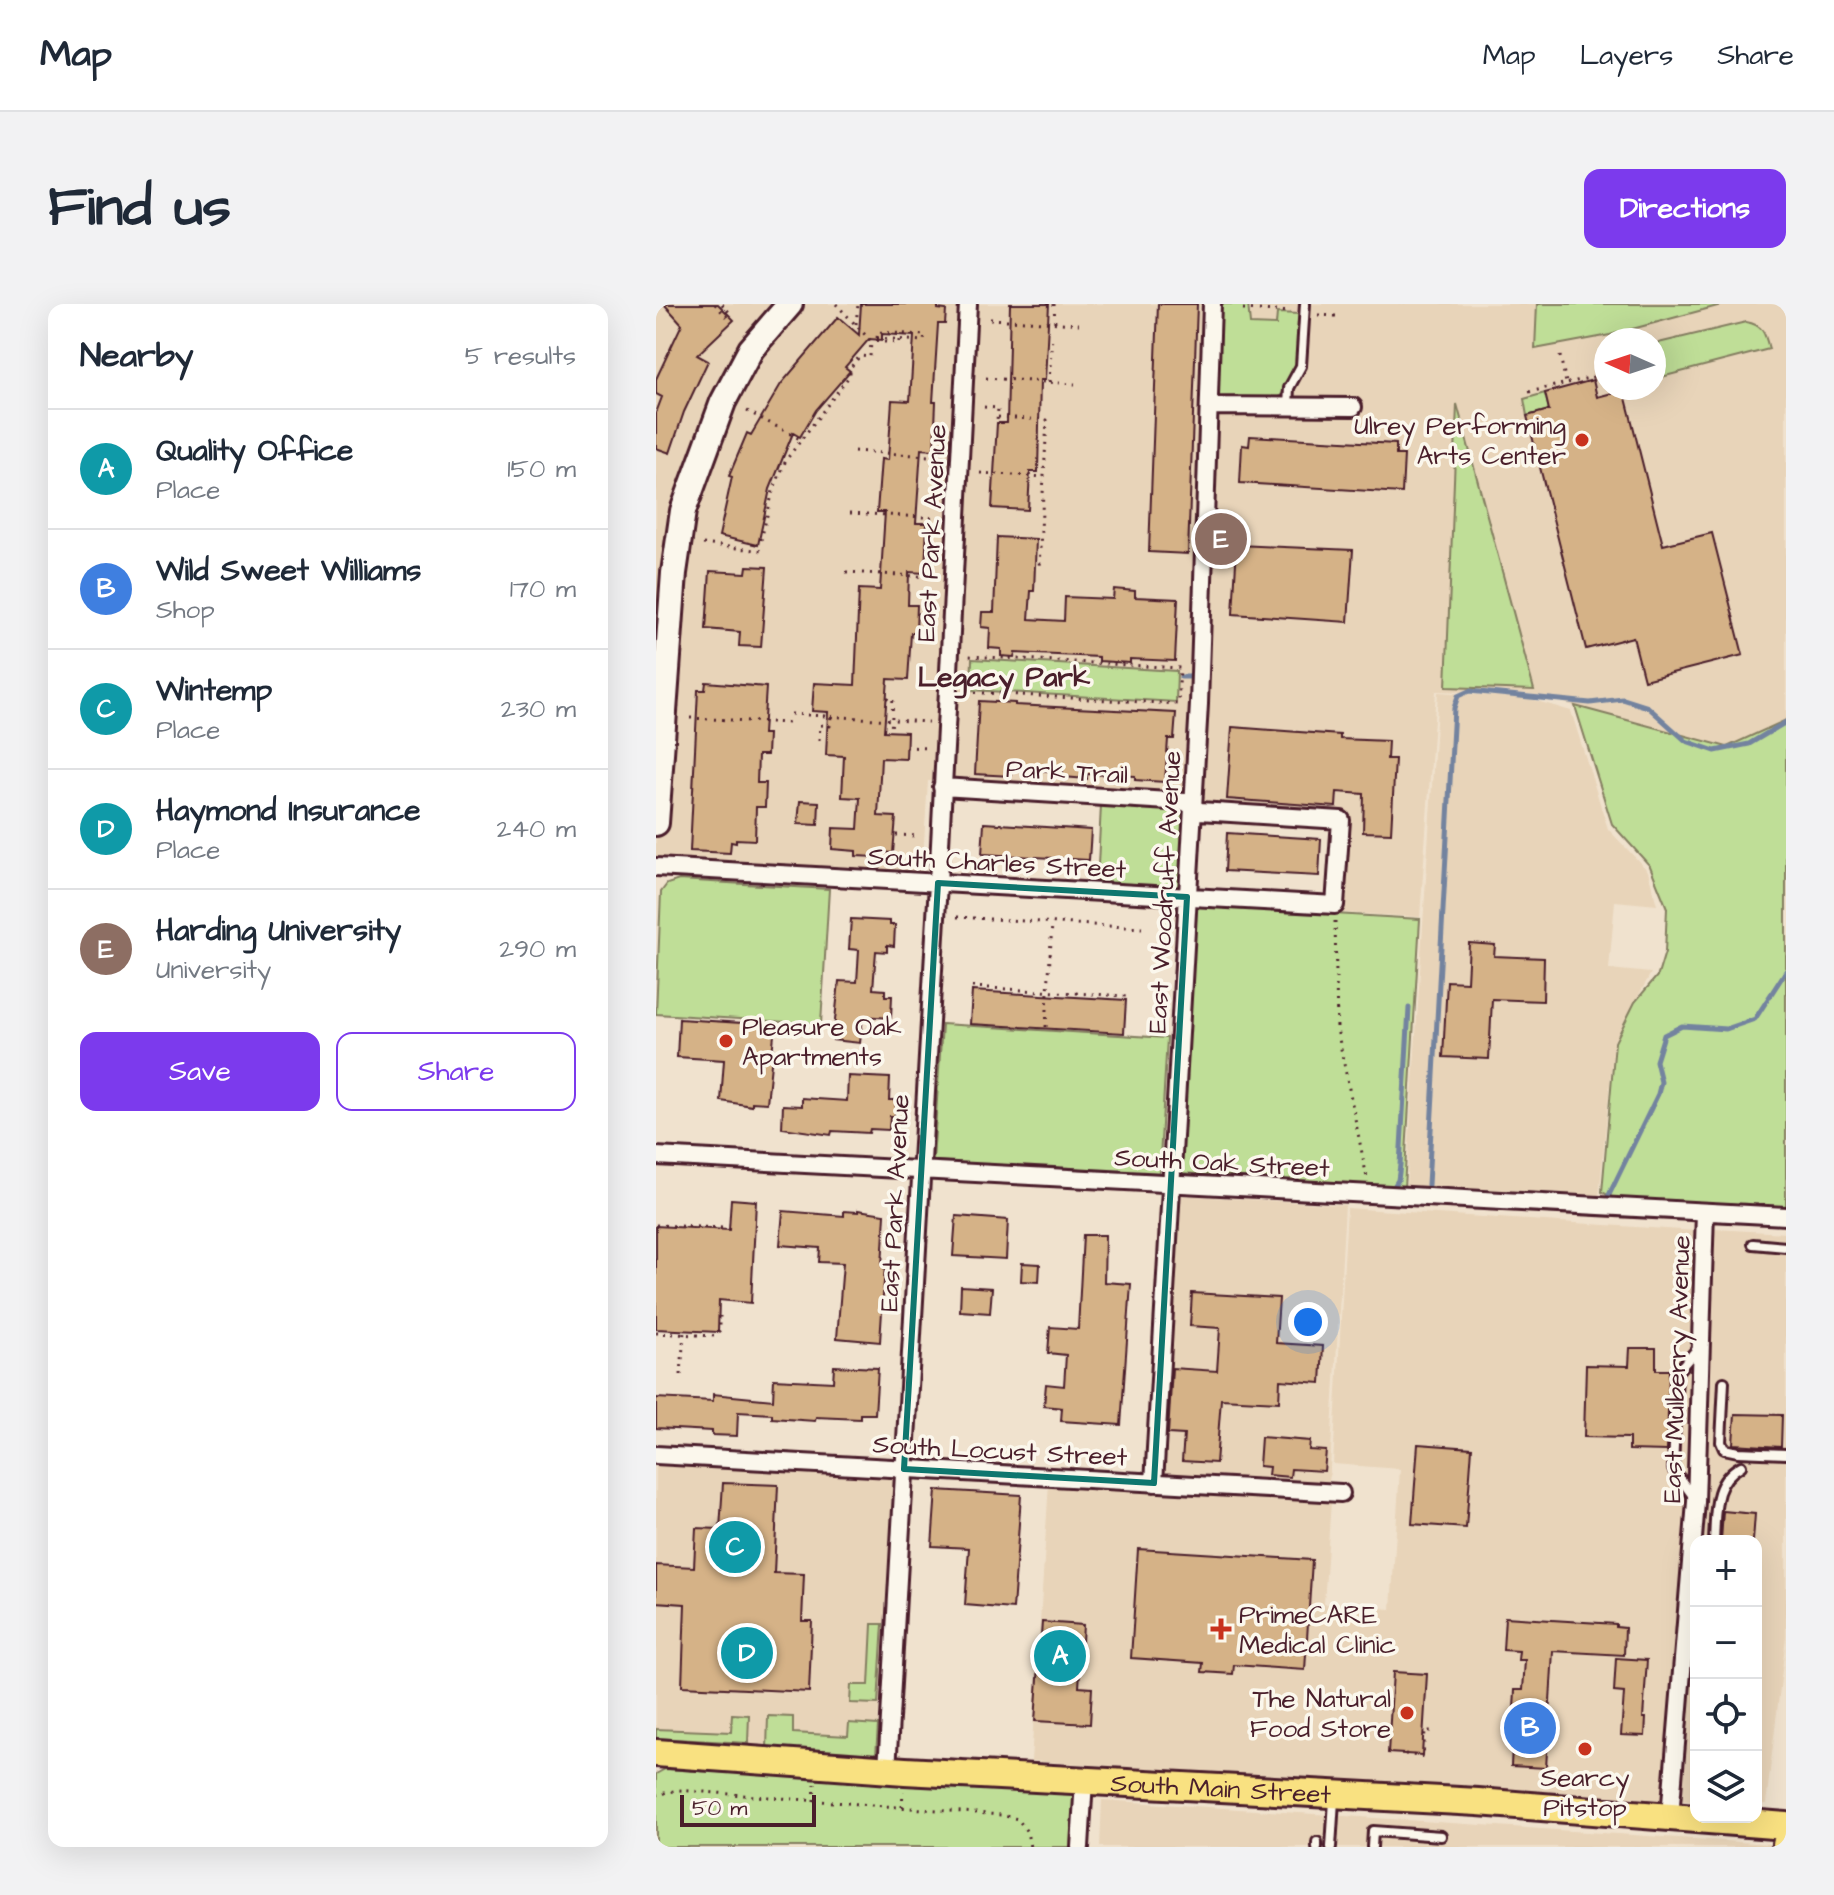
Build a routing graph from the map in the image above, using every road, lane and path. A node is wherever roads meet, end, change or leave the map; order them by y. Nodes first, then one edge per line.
1 (715, 304) edge
2 (722, 304) edge
3 (790, 304) edge
4 (836, 304) edge
5 (858, 304) edge
6 (968, 304) edge
7 (1054, 304) edge
8 (1212, 304) edge
9 (1303, 308) edge
10 (1243, 309) dead end
11 (1310, 314) dead end
12 (1336, 316) dead end
13 (990, 319) dead end
14 (1055, 323) junction
15 (1079, 324) dead end
16 (856, 325) junction
17 (1052, 336) dead end
18 (899, 339) junction
19 (871, 341) junction
20 (1560, 356) dead end
21 (1594, 377) edge
22 (986, 378) dead end
23 (1049, 382) junction
24 (1075, 384) dead end
25 (1567, 385) junction
26 (1529, 392) dead end
27 (1209, 406) junction
28 (1288, 406) junction
29 (984, 407) dead end
30 (1353, 407) dead end
31 (747, 411) dead end
32 (801, 440) junction
33 (854, 451) dead end
34 (944, 457) dead end
35 (980, 473) dead end
36 (1044, 477) junction
37 (850, 513) dead end
38 (941, 518) dead end
39 (761, 540) dead end
40 (703, 544) dead end
41 (763, 551) dead end
42 (1039, 567) dead end
43 (846, 572) dead end
44 (933, 577) dead end
45 (969, 656) dead end
46 (967, 692) dead end
47 (887, 698) dead end
48 (791, 714) dead end
49 (831, 716) junction
50 (690, 718) dead end
51 (892, 720) junction
52 (936, 722) dead end
53 (790, 723) dead end
54 (891, 732) dead end
55 (819, 740) dead end
56 (906, 747) dead end
57 (930, 748) dead end
58 (942, 787) junction
59 (1193, 807) junction
60 (656, 823) edge
61 (896, 835) dead end
62 (920, 836) dead end
63 (656, 867) edge
64 (938, 883) junction
65 (1187, 897) junction
66 (1335, 905) junction
67 (957, 917) dead end
68 (1052, 923) junction
69 (1142, 928) dead end
70 (972, 987) dead end
71 (1048, 991) junction
72 (1126, 996) dead end
73 (1046, 1027) dead end
74 (656, 1156) edge
75 (920, 1170) junction
76 (1171, 1183) junction
77 (1370, 1194) junction
78 (1705, 1212) junction
79 (1786, 1216) edge
80 (656, 1225) edge
81 (723, 1228) dead end
82 (1753, 1244) dead end
83 (1786, 1247) edge
84 (720, 1316) dead end
85 (656, 1333) edge
86 (684, 1333) junction
87 (1701, 1344) junction
88 (681, 1375) dead end
89 (1724, 1382) dead end
90 (1786, 1454) edge
91 (656, 1455) edge
92 (1741, 1466) dead end
93 (904, 1469) junction
94 (1154, 1483) junction
95 (1341, 1493) dead end
96 (1696, 1502) junction
97 (1715, 1535) edge
98 (1435, 1731) dead end
99 (1405, 1754) dead end
100 (659, 1755) edge
101 (887, 1770) junction
102 (1084, 1780) junction
103 (1334, 1794) junction
104 (656, 1795) edge
105 (1670, 1816) junction
106 (1786, 1826) edge
107 (1441, 1836) dead end
108 (1332, 1845) edge
109 (1030, 1847) edge
110 (1080, 1847) edge
111 (1372, 1847) edge

1 - 2 path
3 - 60 street
4 - 16 path
5 - 16 path
6 - 58 street, East Park Avenue
7 - 14 path
8 - 27 street, East Woodruff Avenue
9 - 10 path
9 - 28 lane
11 - 12 path
13 - 14 path
14 - 15 path
16 - 19 path
17 - 23 path
18 - 18 path
18 - 19 path
19 - 32 path
20 - 25 path
21 - 25 path
22 - 23 path
23 - 24 path
25 - 26 path
27 - 28 street
27 - 59 street, East Woodruff Avenue
28 - 30 street
29 - 36 path
31 - 32 path
32 - 39 path
33 - 34 path
35 - 36 path
36 - 42 path
37 - 38 path
40 - 41 path
43 - 44 path
45 - 46 path
47 - 51 path
48 - 49 path
49 - 51 path
49 - 55 path
50 - 53 path
51 - 52 path
51 - 54 path
56 - 57 path
58 - 59 street, Park Trail
58 - 64 street, East Park Avenue
59 - 65 street, East Woodruff Avenue
59 - 66 street, Park Trail
61 - 62 path
63 - 64 street, South Charles Street
64 - 65 street, South Charles Street
64 - 75 street, East Park Avenue
65 - 66 street, South Charles Street
65 - 76 street, East Woodruff Avenue
66 - 77 path
67 - 68 path
68 - 69 path
68 - 71 path
70 - 71 path
71 - 72 path
71 - 73 path
74 - 75 street, South Oak Street
75 - 76 street, South Oak Street
75 - 93 street, East Park Avenue
76 - 77 street, South Oak Street
76 - 94 street, East Woodruff Avenue
77 - 78 street, South Oak Street
78 - 79 street, South Oak Street
78 - 87 street, East Mulberry Avenue
80 - 81 path
82 - 83 lane
84 - 86 path
85 - 86 path
86 - 88 path
87 - 96 street, East Mulberry Avenue
87 - 96 lane
89 - 90 lane
91 - 93 street, South Locust Street
92 - 97 lane
93 - 94 street, South Locust Street
93 - 101 street, East Park Avenue
94 - 95 street, South Locust Street
96 - 105 street, East Mulberry Avenue
98 - 99 path
100 - 101 main road, South Main Street
101 - 102 main road, South Main Street
102 - 103 main road, South Main Street
102 - 110 street
103 - 105 main road, South Main Street
103 - 108 lane
104 - 109 path
105 - 106 main road, South Main Street
107 - 111 lane

